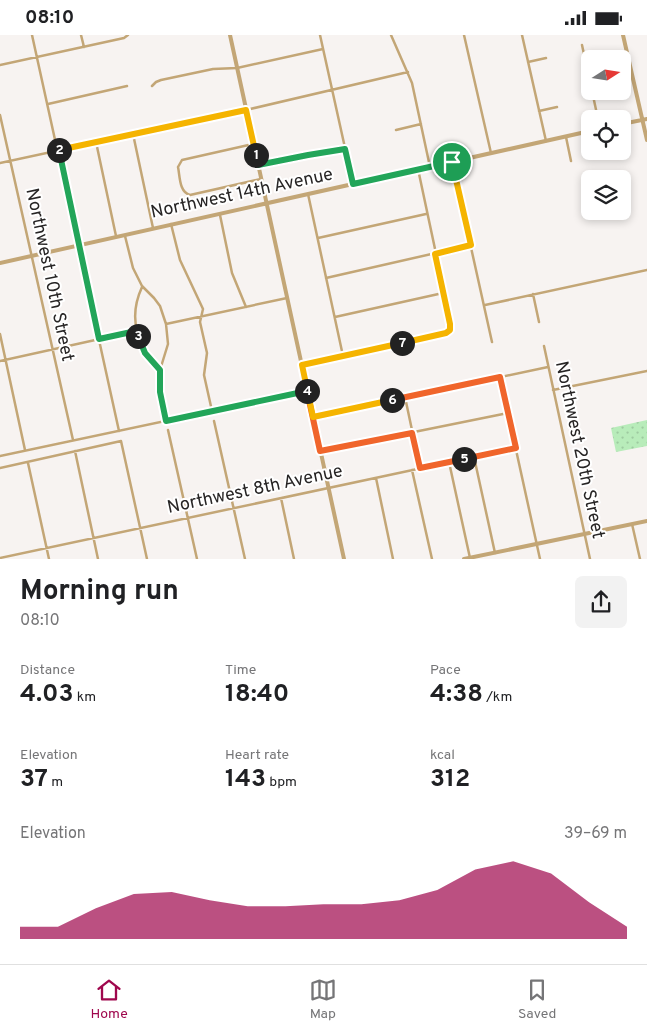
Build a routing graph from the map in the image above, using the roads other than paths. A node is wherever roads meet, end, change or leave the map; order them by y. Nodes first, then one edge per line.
1 (32, 35) edge
2 (82, 35) edge
3 (128, 35) edge
4 (230, 35) edge
5 (320, 35) edge
6 (391, 35) edge
7 (464, 35) edge
8 (522, 35) edge
9 (623, 35) edge
10 (582, 45) dead end
11 (84, 47) junction
12 (323, 49) junction
13 (583, 50) edge
14 (37, 57) junction
15 (546, 58) dead end
16 (528, 62) junction
17 (0, 65) edge
18 (237, 68) junction
19 (408, 73) junction
20 (127, 86) dead end
21 (152, 86) dead end
22 (332, 89) junction
23 (48, 104) junction
24 (556, 107) dead end
25 (246, 110) junction
26 (539, 111) junction
27 (0, 115) edge
28 (645, 119) edge
29 (631, 122) edge
30 (421, 125) junction
31 (396, 130) dead end
32 (581, 133) edge
33 (133, 134) junction
34 (566, 137) junction
35 (647, 140) edge
36 (546, 141) junction
37 (96, 142) junction
38 (253, 144) junction
39 (345, 149) junction
40 (58, 151) junction
41 (491, 153) junction
42 (11, 160) junction
43 (571, 161) dead end
44 (452, 162) junction
45 (0, 163) edge
46 (258, 165) junction
47 (430, 167) junction
48 (418, 169) junction
49 (261, 179) junction
50 (353, 184) junction
51 (308, 194) junction
52 (267, 204) junction
53 (426, 214) junction
54 (220, 215) junction
55 (171, 224) junction
56 (153, 228) junction
57 (125, 234) junction
58 (116, 236) junction
59 (318, 238) junction
60 (78, 245) junction
61 (471, 245) junction
62 (435, 254) junction
63 (31, 255) junction
64 (0, 263) edge
65 (647, 270) edge
66 (326, 278) junction
67 (142, 286) junction
68 (443, 293) junction
69 (533, 294) junction
70 (286, 298) junction
71 (484, 305) junction
72 (246, 307) junction
73 (202, 317) junction
74 (335, 317) junction
75 (538, 321) dead end
76 (166, 324) junction
77 (136, 331) junction
78 (0, 334) edge
79 (99, 339) junction
80 (492, 342) dead end
81 (544, 346) dead end
82 (52, 349) junction
83 (343, 355) junction
84 (6, 359) junction
85 (0, 361) edge
86 (302, 365) junction
87 (548, 367) junction
88 (160, 370) junction
89 (647, 371) edge
90 (500, 377) junction
91 (553, 390) junction
92 (307, 391) junction
93 (405, 397) junction
94 (212, 411) junction
95 (508, 413) junction
96 (313, 417) junction
97 (166, 421) junction
98 (214, 421) dead end
99 (168, 430) dead end
100 (119, 431) junction
101 (412, 433) junction
102 (73, 440) junction
103 (516, 448) junction
104 (25, 450) junction
105 (75, 451) junction
106 (320, 451) junction
107 (0, 456) edge
108 (474, 457) junction
109 (28, 462) junction
110 (449, 462) junction
111 (0, 468) edge
112 (420, 468) junction
113 (412, 470) junction
114 (376, 478) junction
115 (328, 488) junction
116 (281, 498) junction
117 (233, 508) junction
118 (188, 517) junction
119 (647, 521) edge
120 (632, 524) junction
121 (140, 528) junction
122 (585, 534) junction
123 (93, 538) junction
124 (537, 544) junction
125 (46, 548) junction
126 (495, 553) junction
127 (0, 558) edge
128 (470, 558) junction
129 (49, 559) edge
130 (98, 559) edge
131 (147, 559) edge
132 (197, 559) edge
133 (245, 559) edge
134 (294, 559) edge
135 (344, 559) edge
136 (393, 559) edge
137 (432, 559) edge
138 (464, 559) edge
139 (540, 559) edge
140 (590, 559) edge
141 (640, 559) edge

1 - 14 street
2 - 11 street
3 - 11 street
4 - 18 street
5 - 12 street
6 - 19 street
7 - 41 street
8 - 16 street
9 - 28 street
10 - 13 street
11 - 14 street
12 - 18 street
12 - 22 street
14 - 17 street
14 - 23 street
15 - 16 street
16 - 26 street
18 - 21 street
18 - 25 street
19 - 22 street
19 - 30 street
20 - 23 street
22 - 25 street
22 - 39 street
23 - 40 street
24 - 26 street
25 - 33 street
25 - 38 street
26 - 36 street
27 - 42 street, Northwest 10th Street
28 - 29 street
28 - 35 street
30 - 31 street
30 - 47 street
32 - 34 street, Northwest 14th Avenue
33 - 37 street
33 - 56 street
34 - 36 street, Northwest 14th Avenue
34 - 43 street
36 - 41 street, Northwest 14th Avenue
37 - 40 street
37 - 58 street
38 - 46 street
38 - 49 street
39 - 46 street
39 - 50 street
40 - 42 street
40 - 60 street
41 - 44 street, Northwest 14th Avenue
42 - 45 street
42 - 63 street, Northwest 10th Street
44 - 47 street, Northwest 14th Avenue
44 - 61 street
46 - 49 street
47 - 48 street, Northwest 14th Avenue
48 - 50 street, Northwest 14th Avenue
48 - 53 street
49 - 52 street
50 - 51 street, Northwest 14th Avenue
51 - 52 street, Northwest 14th Avenue
51 - 59 street
52 - 54 street, Northwest 14th Avenue
52 - 70 street
53 - 59 street
53 - 62 street
54 - 55 street, Northwest 14th Avenue
54 - 72 street
55 - 56 street, Northwest 14th Avenue
55 - 73 street
56 - 57 street, Northwest 14th Avenue
57 - 58 street, Northwest 14th Avenue
57 - 67 street
58 - 60 street, Northwest 14th Avenue
59 - 66 street
60 - 63 street, Northwest 14th Avenue
60 - 79 street
61 - 62 street
61 - 71 street
62 - 66 street
62 - 68 street
63 - 64 street, Northwest 14th Avenue
63 - 82 street, Northwest 10th Street
65 - 69 street
66 - 74 street
67 - 76 street
67 - 77 street
68 - 74 street
68 - 83 street
69 - 71 street
69 - 75 street
70 - 72 street
70 - 86 street
71 - 80 street
72 - 73 street
73 - 76 street
73 - 94 street
74 - 83 street
76 - 88 street
77 - 79 street
77 - 88 street
78 - 84 street
79 - 82 street
79 - 100 street
81 - 87 street, Northwest 20th Street
82 - 84 street
82 - 102 street, Northwest 10th Street
83 - 86 street
84 - 85 street
84 - 104 street
86 - 92 street
87 - 90 street
87 - 91 street, Northwest 20th Street
88 - 97 street
89 - 91 street
90 - 93 street
90 - 95 street
91 - 122 street, Northwest 20th Street
92 - 94 street
92 - 96 street
93 - 96 street
93 - 101 street
94 - 97 street
95 - 101 street
95 - 103 street
96 - 106 street
97 - 100 street
98 - 117 street
99 - 118 street
100 - 102 street
101 - 106 street
101 - 112 street
102 - 104 street
103 - 108 street, Northwest 8th Avenue
103 - 124 street
104 - 107 street
105 - 109 street
105 - 121 street
105 - 123 street
106 - 115 street
108 - 110 street, Northwest 8th Avenue
108 - 126 street
109 - 111 street
109 - 125 street
110 - 112 street, Northwest 8th Avenue
110 - 128 street
112 - 113 street, Northwest 8th Avenue
113 - 114 street, Northwest 8th Avenue
113 - 137 street
114 - 115 street, Northwest 8th Avenue
114 - 136 street
115 - 116 street, Northwest 8th Avenue
115 - 135 street
116 - 117 street, Northwest 8th Avenue
116 - 134 street
117 - 118 street, Northwest 8th Avenue
117 - 133 street
118 - 121 street, Northwest 8th Avenue
118 - 132 street
119 - 120 street
120 - 122 street
120 - 141 street
121 - 123 street, Northwest 8th Avenue
121 - 131 street
122 - 124 street
122 - 140 street, Northwest 20th Street
123 - 125 street, Northwest 8th Avenue
123 - 130 street
124 - 126 street
124 - 139 street
125 - 127 street, Northwest 8th Avenue
125 - 129 street
126 - 128 street
128 - 138 street

